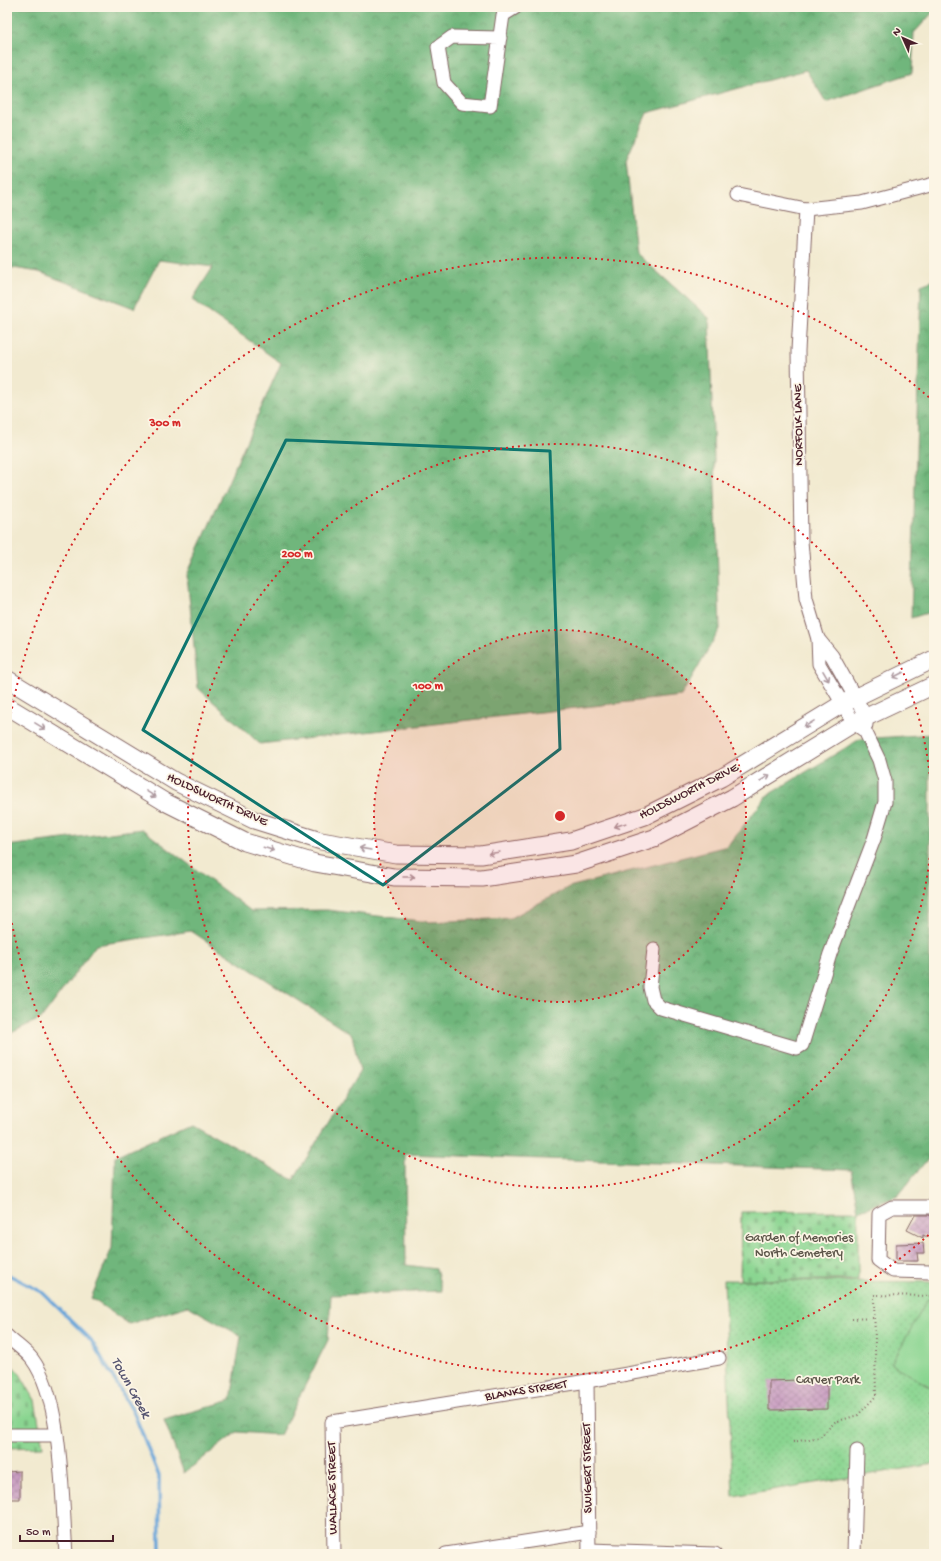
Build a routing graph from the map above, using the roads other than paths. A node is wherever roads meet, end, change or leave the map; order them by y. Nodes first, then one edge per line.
1 (516, 7) edge
2 (500, 38) junction
3 (934, 184) edge
4 (738, 196) dead end
5 (806, 209) junction
6 (934, 659) edge
7 (7, 679) edge
8 (934, 685) edge
9 (848, 700) junction
10 (7, 706) edge
11 (862, 724) junction
12 (654, 949) dead end
13 (934, 1207) edge
14 (934, 1271) edge
15 (7, 1336) edge
16 (719, 1358) dead end
17 (587, 1381) junction
18 (332, 1422) joint
19 (7, 1435) edge
20 (57, 1435) junction
21 (857, 1451) dead end
22 (589, 1532) junction
23 (589, 1552) edge
24 (66, 1554) edge
25 (334, 1554) edge
26 (446, 1554) edge
27 (715, 1554) edge
28 (854, 1554) edge

1 - 2 street
2 - 2 street
3 - 5 street
4 - 5 street
5 - 9 street, NORFOLK LANE
6 -> 9 main road, HOLDSWORTH DRIVE
9 -> 7 main road, HOLDSWORTH DRIVE
8 - 11 main road, HOLDSWORTH DRIVE
9 - 11 street, NORFOLK LANE
10 -> 11 main road, HOLDSWORTH DRIVE
11 - 12 street, NORFOLK LANE
13 - 14 street
15 - 20 street
16 - 17 street, BLANKS STREET
17 - 18 street, BLANKS STREET
17 - 22 street, SWIGERT STREET
18 - 25 street, WALLACE STREET
19 - 20 street
20 - 24 street
21 - 28 street
22 - 23 street, SWIGERT STREET
22 - 26 street
23 - 27 street

